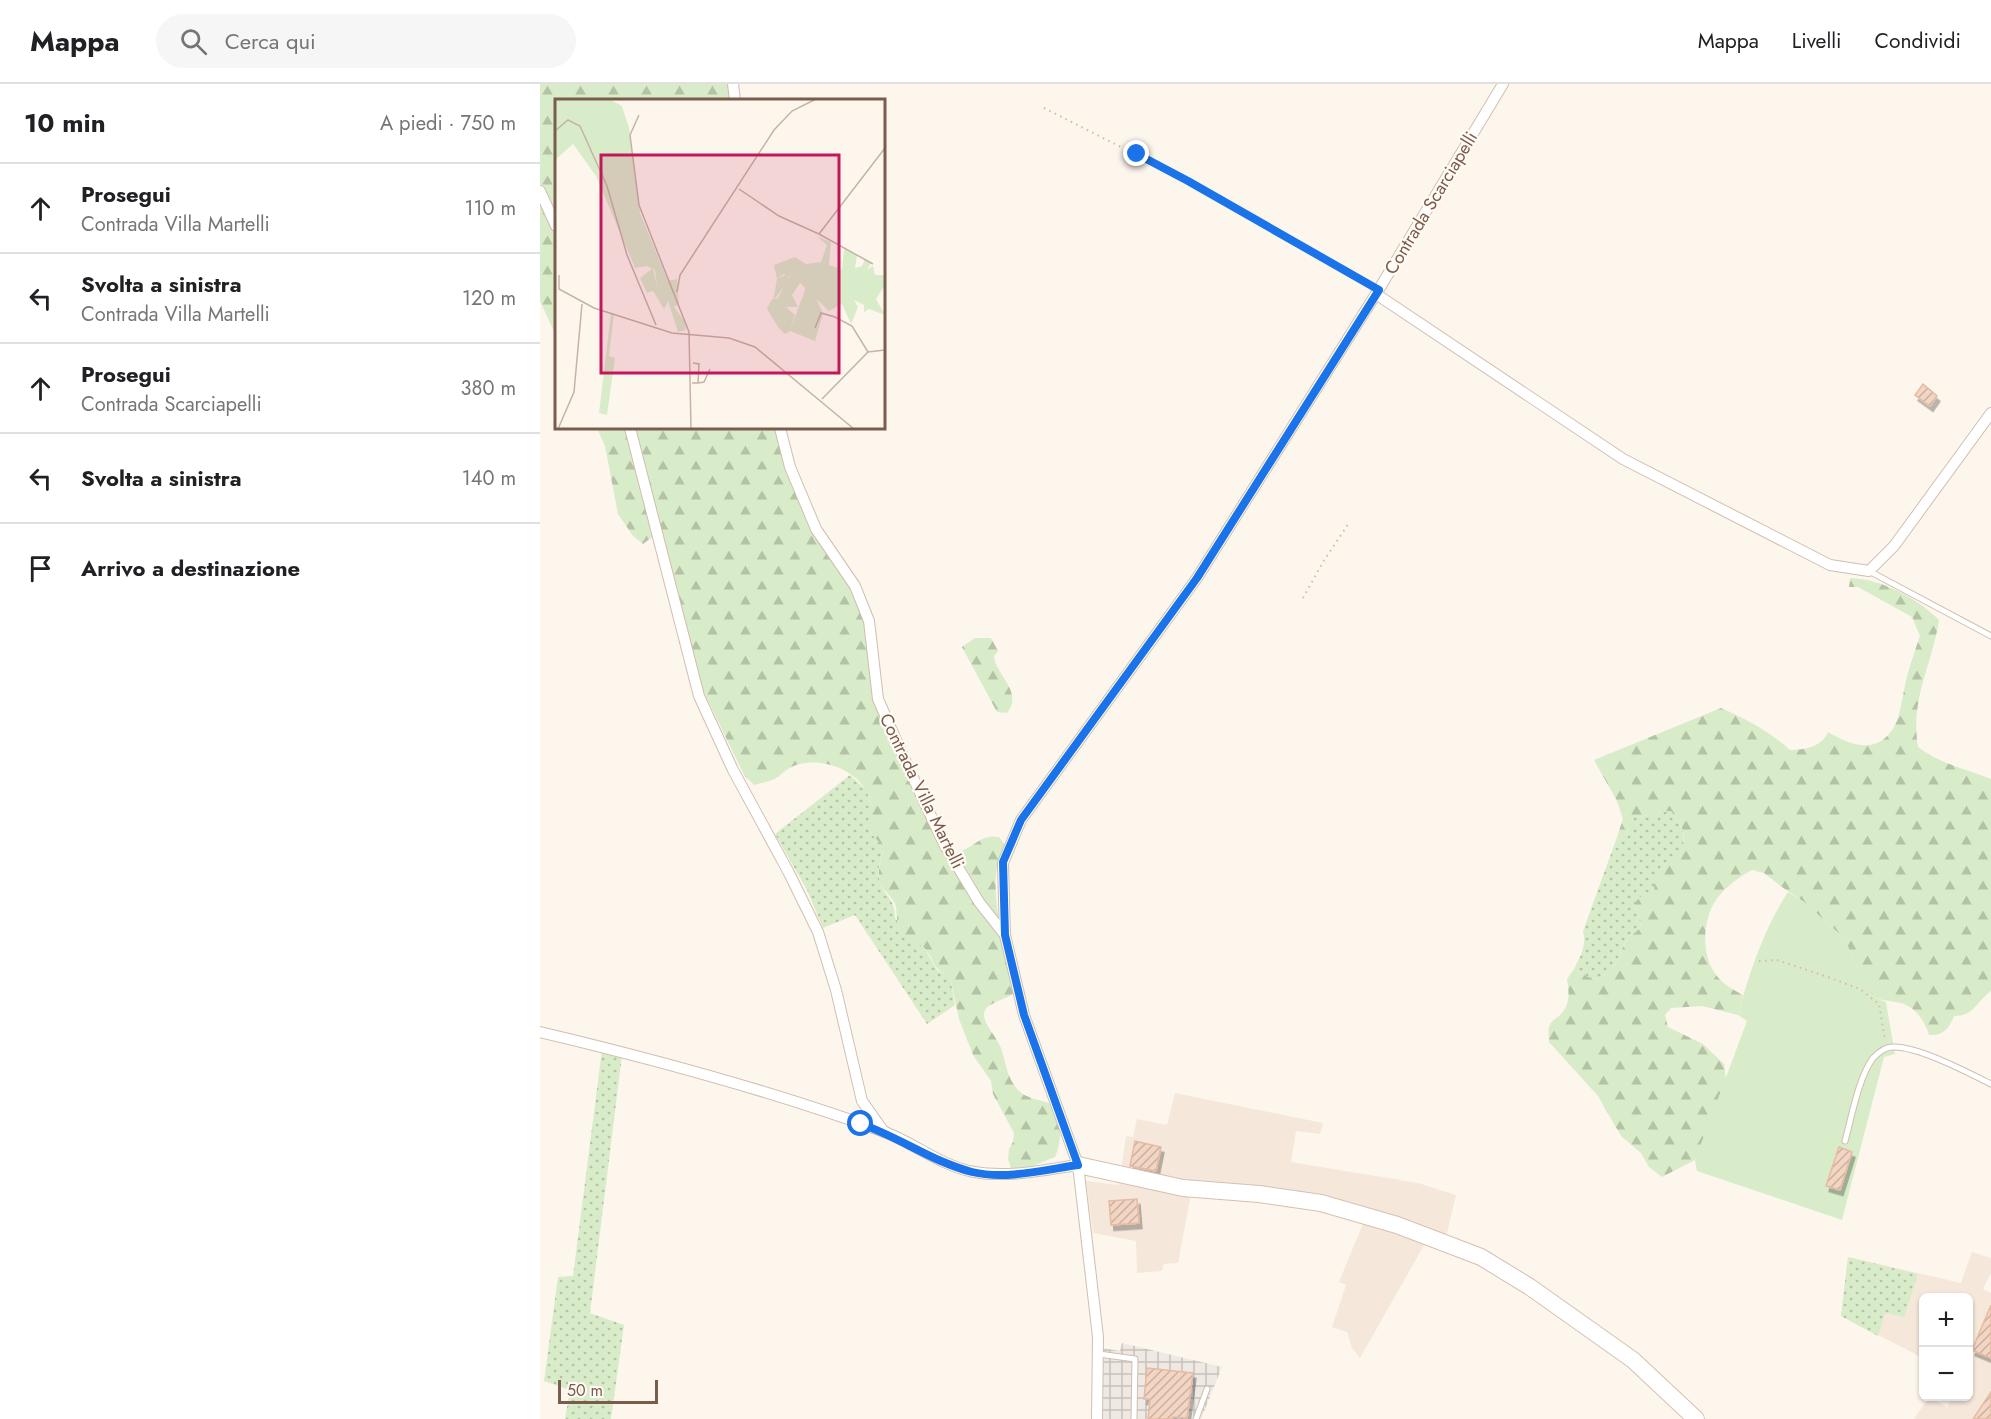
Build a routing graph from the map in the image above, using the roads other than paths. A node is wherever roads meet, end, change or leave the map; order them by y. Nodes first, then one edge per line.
1 (733, 84) edge
2 (1503, 84) edge
3 (735, 99) edge
4 (540, 191) edge
5 (555, 224) edge
6 (1377, 292) junction
7 (1991, 413) edge
8 (630, 429) edge
9 (780, 429) edge
10 (1869, 571) junction
11 (1991, 636) edge
12 (1005, 935) junction
13 (540, 1032) edge
14 (1991, 1084) edge
15 (884, 1132) junction
16 (1845, 1141) dead end
17 (1078, 1165) junction
18 (1098, 1354) junction
19 (1207, 1389) dead end
20 (1097, 1419) edge
21 (1134, 1419) edge
22 (1196, 1419) edge
23 (1696, 1419) edge

1 - 3 street
2 - 6 street, Contrada Scarciapelli
4 - 5 street
6 - 10 street
6 - 12 street, Contrada Scarciapelli
7 - 10 street
8 - 15 street
9 - 12 street, Contrada Villa Martelli
10 - 11 lane
12 - 17 street, Contrada Villa Martelli
13 - 15 street
14 - 16 lane
15 - 17 street
17 - 18 street, Contrada Villa Martelli
17 - 23 street
18 - 20 street, Contrada Villa Martelli
18 - 21 lane
19 - 22 lane

